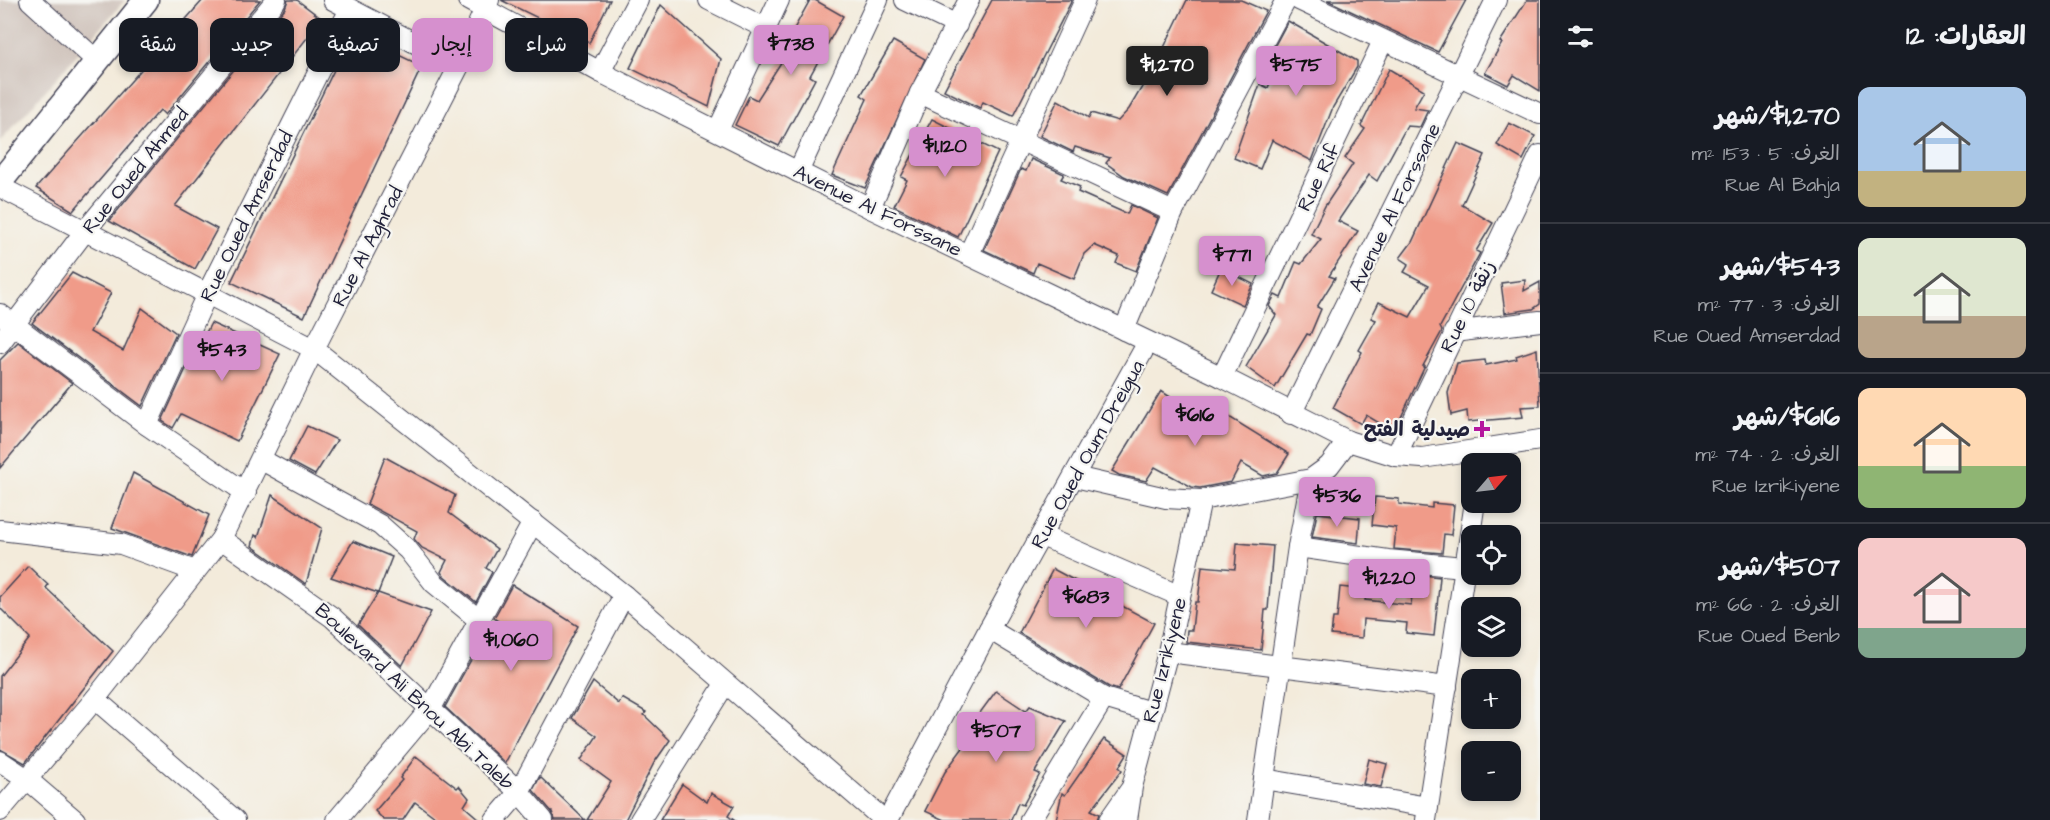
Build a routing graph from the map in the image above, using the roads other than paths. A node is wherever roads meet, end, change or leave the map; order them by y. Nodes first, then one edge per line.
1 (30, 0) edge
2 (147, 0) edge
3 (276, 0) edge
4 (638, 0) edge
5 (709, 0) edge
6 (778, 0) edge
7 (879, 0) edge
8 (905, 0) edge
9 (969, 0) edge
10 (1085, 0) edge
11 (1286, 0) edge
12 (1299, 0) edge
13 (1496, 0) edge
14 (481, 3) edge
15 (341, 4) edge
16 (476, 18) edge
17 (957, 25) junction
18 (765, 28) junction
19 (412, 41) edge
20 (1383, 41) junction
21 (97, 61) junction
22 (456, 72) edge
23 (600, 72) junction
24 (1459, 77) junction
25 (920, 93) junction
26 (1540, 114) edge
27 (718, 130) junction
28 (1020, 140) junction
29 (1540, 155) edge
30 (798, 172) junction
31 (0, 182) edge
32 (0, 187) edge
33 (870, 208) junction
34 (1173, 212) junction
35 (84, 231) junction
36 (969, 254) junction
37 (207, 294) junction
38 (7, 320) edge
39 (1540, 321) edge
40 (1124, 330) junction
41 (1454, 332) junction
42 (1148, 342) junction
43 (0, 343) edge
44 (314, 349) junction
45 (1222, 377) junction
46 (1291, 414) junction
47 (147, 425) junction
48 (1540, 440) edge
49 (1348, 441) junction
50 (1496, 453) edge
51 (1396, 456) junction
52 (1461, 457) edge
53 (262, 460) junction
54 (1075, 477) junction
55 (1311, 479) junction
56 (246, 493) junction
57 (1201, 500) junction
58 (532, 522) junction
59 (0, 530) edge
60 (1042, 536) junction
61 (221, 539) junction
62 (1298, 547) junction
63 (1461, 567) edge
64 (195, 571) junction
65 (1461, 585) edge
66 (624, 595) junction
67 (1180, 596) junction
68 (479, 620) junction
69 (989, 629) junction
70 (1168, 652) junction
71 (1283, 665) junction
72 (725, 684) junction
73 (1447, 687) junction
74 (1104, 698) junction
75 (95, 699) junction
76 (431, 708) junction
77 (1151, 712) junction
78 (0, 761) edge
79 (27, 778) junction
80 (1264, 779) junction
81 (1132, 787) junction
82 (519, 792) junction
83 (0, 811) edge
84 (1427, 813) edge
85 (646, 818) edge
86 (75, 820) edge
87 (236, 820) edge
88 (337, 820) edge
89 (495, 820) edge
90 (543, 820) edge
91 (884, 820) edge
92 (888, 820) edge
93 (1030, 820) edge
94 (1109, 820) edge
95 (1127, 820) edge
96 (1258, 820) edge

1 - 21 street
2 - 21 street
3 - 35 street, Rue Oued Ahmed
4 - 23 street
5 - 18 street
6 - 18 street
7 - 30 street
8 - 17 street
9 - 17 street
10 - 28 street
11 - 34 street
12 - 20 street
13 - 24 street, Avenue Al Forssane
14 - 16 street, Rue Al Aghrad
14 - 23 street, Avenue Al Forssane
15 - 19 street
15 - 37 street, Rue Oued Amserdad
17 - 25 street
18 - 27 street
20 - 24 street
20 - 45 street, Rue Rif
21 - 31 street
22 - 44 street, Rue Al Aghrad
23 - 27 street, Avenue Al Forssane
24 - 26 street
24 - 46 street, Avenue Al Forssane
25 - 28 street
25 - 33 street
27 - 30 street, Avenue Al Forssane
28 - 34 street
28 - 36 street
29 - 41 street, Rue 10 زنقة
30 - 33 street, Avenue Al Forssane
32 - 35 street
33 - 36 street, Avenue Al Forssane
34 - 40 street
35 - 37 street
35 - 38 street, Rue Oued Ahmed
36 - 40 street, Avenue Al Forssane
37 - 44 street
37 - 47 street, Rue Oued Amserdad
38 - 43 street, Rue Oued Ahmed
38 - 47 street
39 - 41 street
40 - 42 street, Avenue Al Forssane
41 - 51 street, Rue 10 زنقة
42 - 45 street, Avenue Al Forssane
42 - 54 street, Rue Oued Oum Dreigua
44 - 53 street, Rue Al Aghrad
44 - 58 street
45 - 46 street, Avenue Al Forssane
46 - 49 street, Avenue Al Forssane
47 - 56 street
48 - 50 street, Avenue Al Forssane
49 - 51 street, Avenue Al Forssane
49 - 55 street
51 - 52 street, Avenue Al Forssane
53 - 56 street, Rue Al Aghrad
53 - 68 street
54 - 57 street
54 - 60 street, Rue Oued Oum Dreigua
55 - 57 street
55 - 62 street
56 - 61 street, Rue Al Aghrad
57 - 67 street, Rue Izrikiyene
58 - 66 street
58 - 68 street
59 - 64 street
60 - 67 street
60 - 69 street, Rue Oued Oum Dreigua
61 - 64 street, Rue Al Aghrad
61 - 76 street, Boulevard Ali Bnou Abi Taleb
62 - 63 street
62 - 71 street
64 - 75 street, Rue Al Aghrad
65 - 73 street
66 - 72 street
66 - 82 street
67 - 70 street, Rue Izrikiyene
68 - 76 street
69 - 74 street
69 - 92 street, Rue Oued Oum Dreigua
70 - 71 street
70 - 77 street, Rue Izrikiyene
71 - 73 street
71 - 80 street
72 - 85 street
72 - 91 street
73 - 84 street
74 - 77 street
74 - 93 street
75 - 79 street, Rue Al Aghrad
75 - 87 street
76 - 82 street, Boulevard Ali Bnou Abi Taleb
76 - 88 street
77 - 81 street, Rue Izrikiyene
78 - 79 street
79 - 83 street, Rue Al Aghrad
79 - 86 street
80 - 84 street
80 - 96 street
81 - 94 street
81 - 95 street, Rue Izrikiyene
82 - 89 street
82 - 90 street, Boulevard Ali Bnou Abi Taleb

